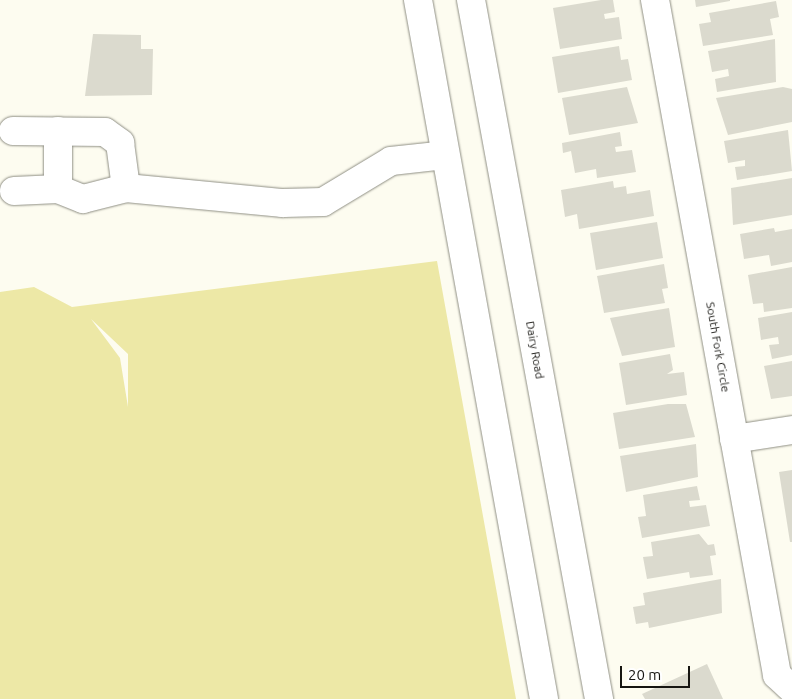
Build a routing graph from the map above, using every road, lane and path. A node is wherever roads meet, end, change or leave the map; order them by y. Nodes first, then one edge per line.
1 (418, 0) edge
2 (471, 0) edge
3 (654, 0) edge
4 (13, 131) dead end
5 (58, 131) junction
6 (446, 154) junction
7 (126, 188) junction
8 (58, 189) junction
9 (14, 191) dead end
10 (792, 430) edge
11 (734, 439) junction
12 (792, 689) edge
13 (544, 699) edge
14 (599, 699) edge

1 - 6 street
2 - 14 street, Dairy Road
3 - 11 street, South Fork Circle
4 - 5 street
5 - 7 street
5 - 8 street
6 - 7 street
6 - 13 street
7 - 8 street
8 - 9 street
10 - 11 street
11 - 12 street, South Fork Circle

